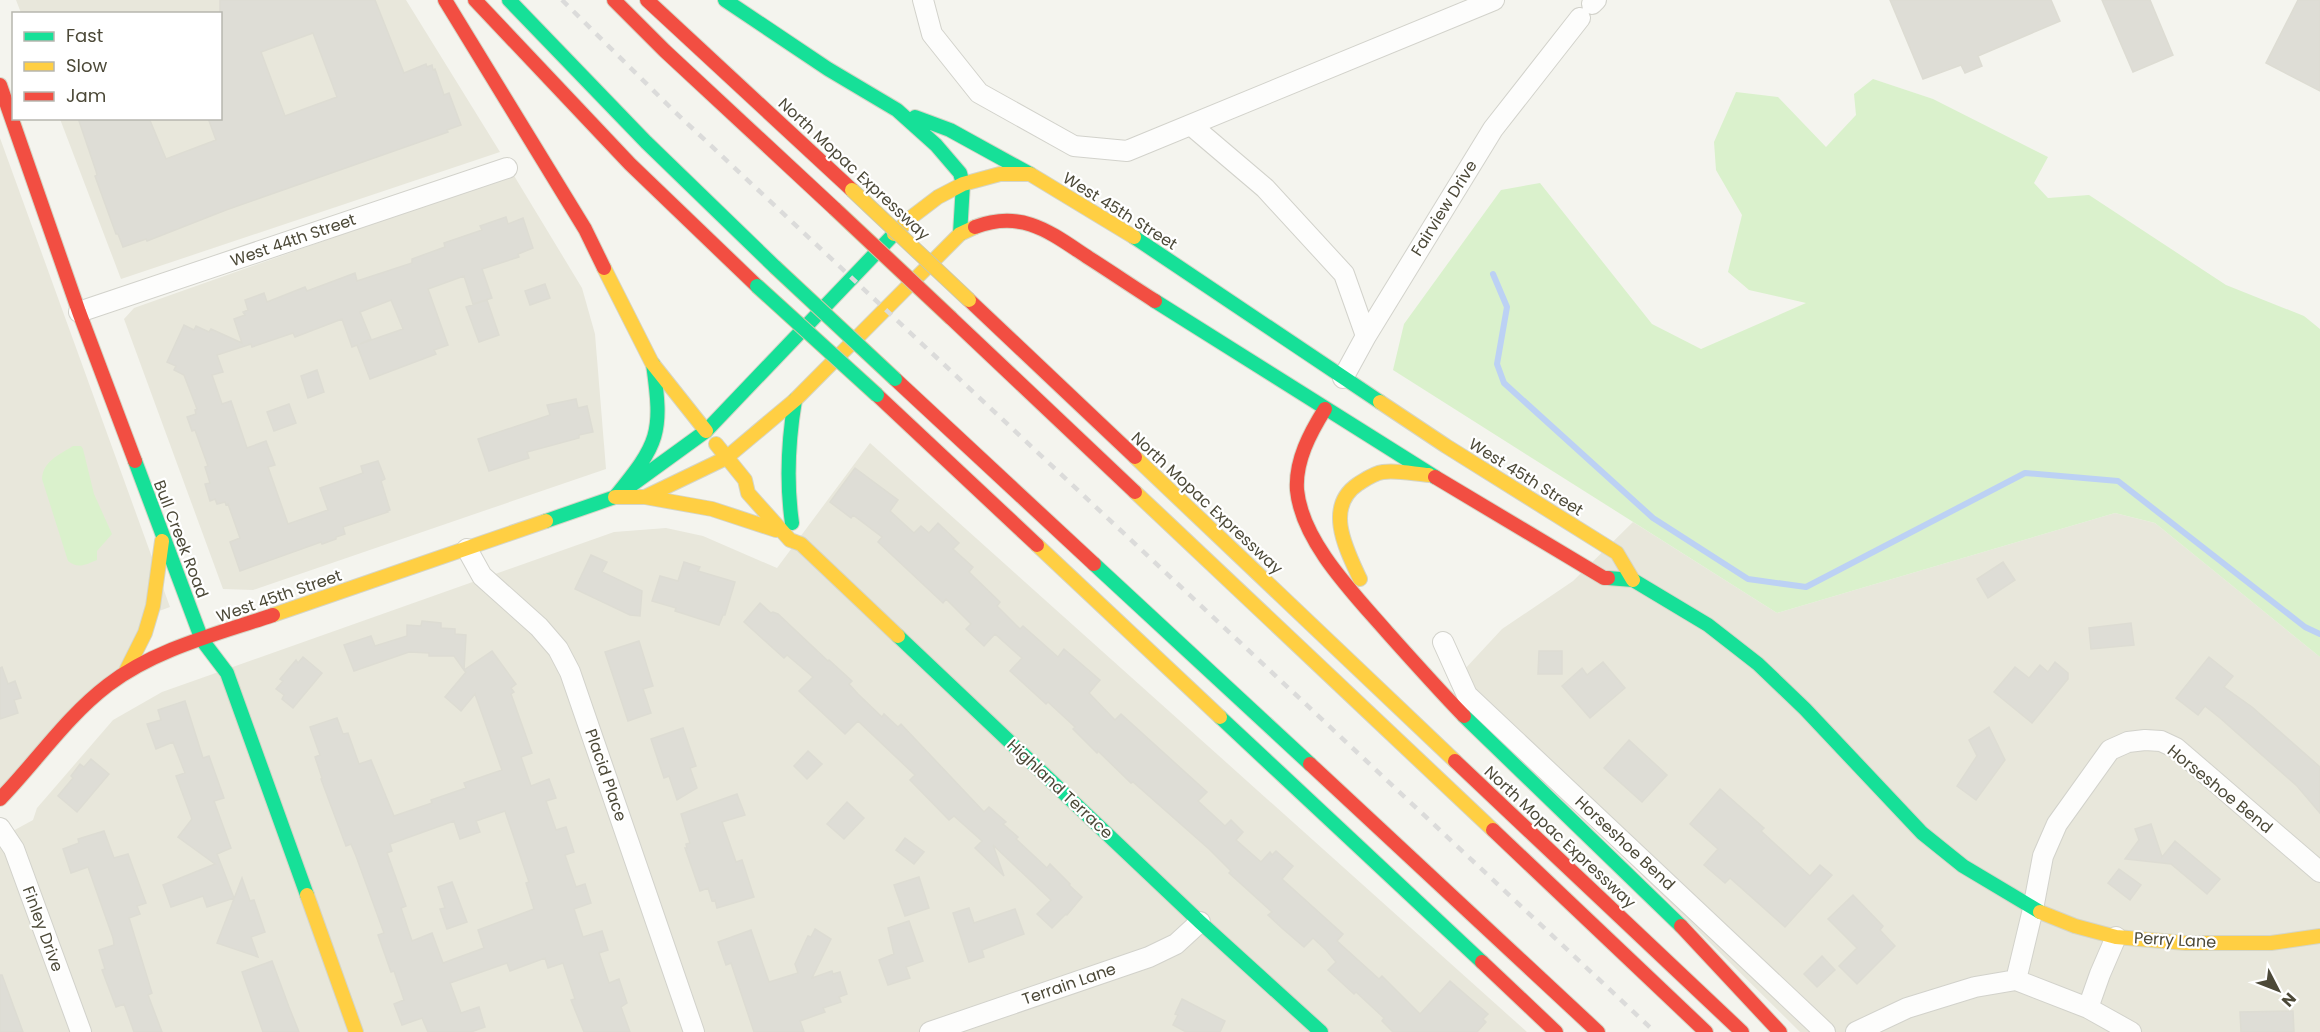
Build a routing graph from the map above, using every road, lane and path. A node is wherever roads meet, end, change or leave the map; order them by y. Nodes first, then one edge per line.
1 (445, 0) edge
2 (475, 0) edge
3 (508, 0) edge
4 (614, 0) edge
5 (647, 0) edge
6 (725, 0) edge
7 (923, 0) edge
8 (1494, 0) edge
9 (1590, 5) edge
10 (0, 85) edge
11 (897, 110) junction
12 (12, 119) edge
13 (12, 120) edge
14 (1192, 126) junction
15 (507, 168) dead end
16 (1030, 174) junction
17 (963, 184) junction
18 (960, 234) junction
19 (79, 312) junction
20 (1366, 336) junction
21 (652, 363) junction
22 (1342, 378) junction
23 (795, 400) junction
24 (1325, 409) junction
25 (706, 431) junction
26 (726, 458) junction
27 (1429, 475) junction
28 (615, 497) junction
29 (645, 497) junction
30 (787, 528) junction
31 (162, 536) junction
32 (467, 549) junction
33 (1633, 580) junction
34 (1373, 615) junction
35 (202, 640) junction
36 (1443, 642) dead end
37 (125, 673) junction
38 (0, 799) edge
39 (0, 828) edge
40 (2320, 872) edge
41 (2033, 909) junction
42 (1200, 922) junction
43 (2320, 936) edge
44 (2116, 937) junction
45 (2016, 980) junction
46 (2088, 1008) junction
47 (81, 1032) edge
48 (356, 1032) edge
49 (693, 1032) edge
50 (930, 1032) edge
51 (1321, 1032) edge
52 (1556, 1032) edge
53 (1598, 1032) edge
54 (1706, 1032) edge
55 (1742, 1032) edge
56 (1780, 1032) edge
57 (1825, 1032) edge
58 (1856, 1032) edge
59 (2131, 1032) edge

1 - 21 main road
2 - 52 main road, bridge
3 - 53 main road, bridge
4 - 54 main road, bridge
5 - 55 main road, North Mopac Expressway, bridge
6 - 11 main road
7 - 14 street
8 - 14 street
9 - 20 street, Fairview Drive
10 - 12 main road, Bull Creek Road
11 - 16 main road
11 - 17 main road
13 - 19 main road, Bull Creek Road
14 - 20 street
15 - 19 street, West 44th Street
16 - 17 main road, West 45th Street
16 - 22 main road, West 45th Street
17 - 18 main road
17 - 25 main road, West 45th Street
18 - 23 main road, West 45th Street
18 - 24 main road, West 45th Street
19 - 31 main road, Bull Creek Road
20 - 22 street, Fairview Drive
21 - 25 main road, Highland Terrace
21 - 28 main road
22 - 24 main road, Fairview Drive
22 - 33 main road, West 45th Street
23 - 26 main road, West 45th Street
23 - 30 main road
24 - 27 main road, West 45th Street
24 - 34 main road, Fairview Drive
25 - 26 main road, Highland Terrace
25 - 28 main road, West 45th Street
26 - 29 main road, West 45th Street
26 - 30 main road, Highland Terrace
27 - 33 main road, West 45th Street
27 - 34 main road
28 - 29 main road, West 45th Street
28 - 32 main road, West 45th Street
29 - 30 main road
30 - 42 main road, Highland Terrace
31 - 35 main road, Bull Creek Road
31 - 37 main road
32 - 35 main road, West 45th Street
32 - 49 street, Placid Place
33 - 41 main road, West 45th Street
34 - 56 main road, Fairview Drive
35 - 37 main road, West 45th Street
35 - 48 main road, Bull Creek Road
36 - 57 street, Horseshoe Bend
37 - 38 main road, West 45th Street
39 - 47 street, Finley Drive
40 - 41 street, Horseshoe Bend
41 - 44 main road, Perry Lane
41 - 45 street, Horseshoe Bend
42 - 50 street, Terrain Lane
42 - 51 main road, Highland Terrace
43 - 44 main road, Perry Lane
44 - 46 street
45 - 46 street
45 - 58 street
46 - 59 street

